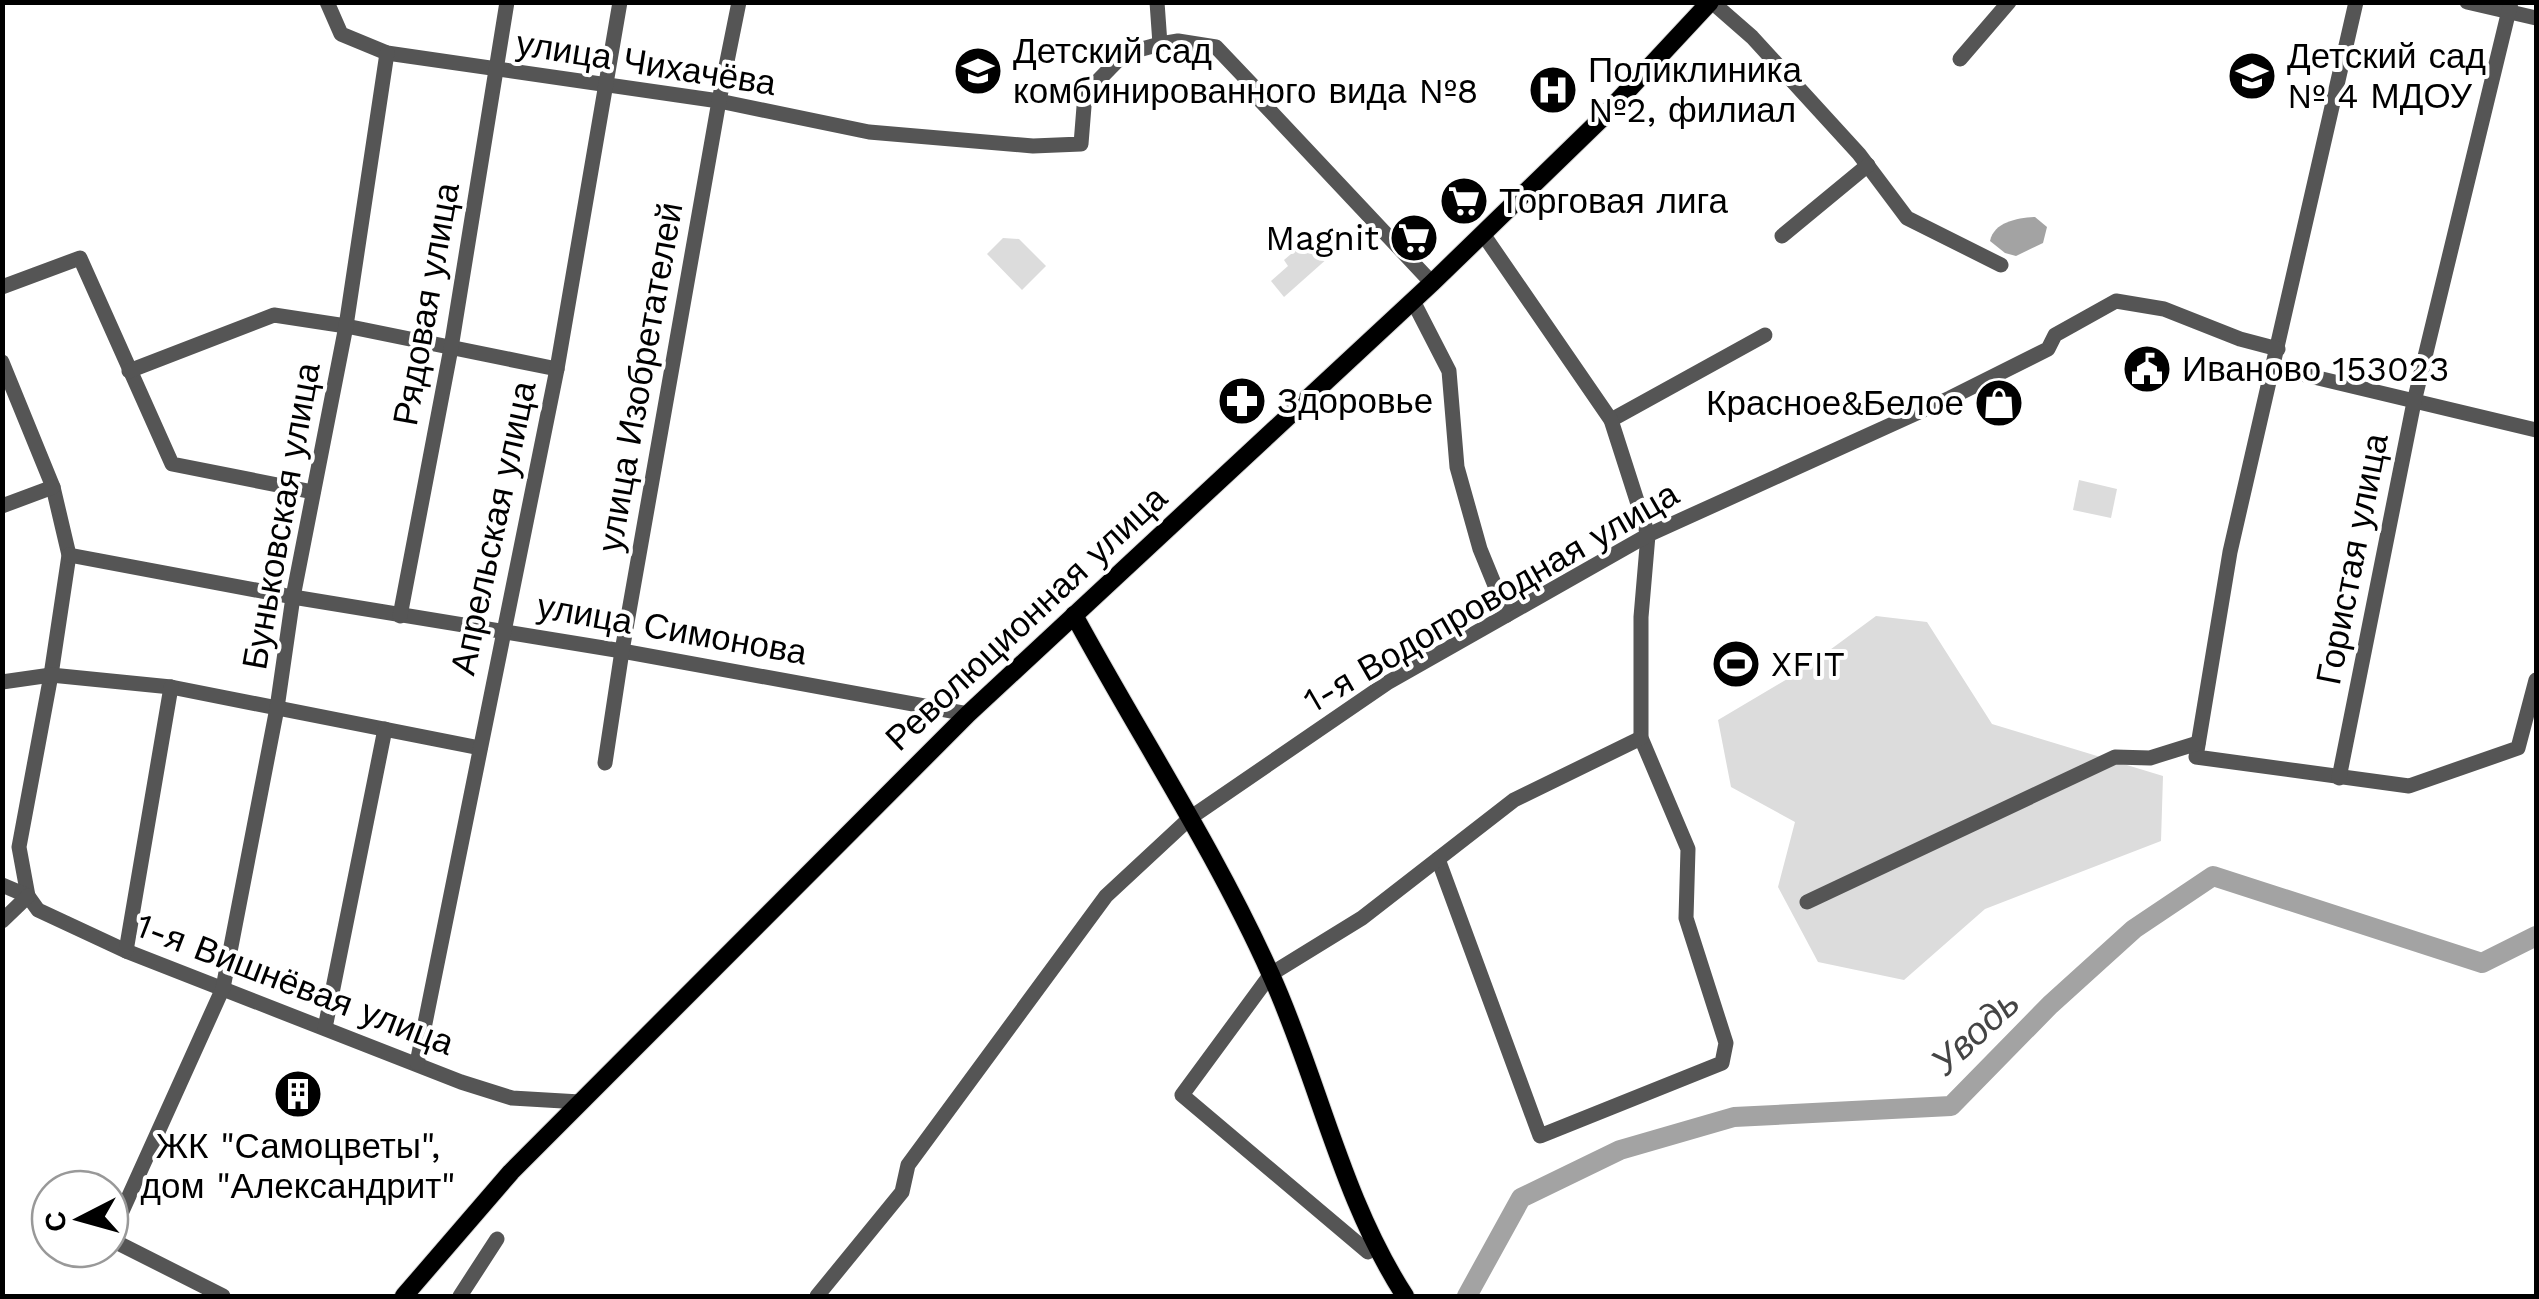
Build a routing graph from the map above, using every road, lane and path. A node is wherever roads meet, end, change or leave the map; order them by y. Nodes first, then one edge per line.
1 (327, 2) edge
2 (507, 2) edge
3 (620, 2) edge
4 (739, 2) edge
5 (1158, 2) edge
6 (1711, 2) edge
7 (2009, 2) edge
8 (2356, 2) edge
9 (2467, 2) edge
10 (2510, 7) edge
11 (2536, 18) edge
12 (1160, 44) junction
13 (388, 53) junction
14 (1960, 59) dead end
15 (497, 71) junction
16 (605, 84) junction
17 (719, 102) junction
18 (1868, 165) junction
19 (1483, 234) junction
20 (1782, 236) dead end
21 (2001, 266) dead end
22 (1432, 283) junction
23 (2, 287) edge
24 (1412, 301) junction
25 (346, 326) junction
26 (1765, 334) dead end
27 (450, 348) junction
28 (2278, 349) junction
29 (2, 362) edge
30 (2272, 367) junction
31 (556, 369) junction
32 (129, 371) junction
33 (7, 388) edge
34 (2414, 402) junction
35 (1612, 420) junction
36 (2536, 430) edge
37 (53, 487) junction
38 (313, 492) junction
39 (2, 506) edge
40 (1648, 535) junction
41 (69, 555) junction
42 (292, 598) junction
43 (1074, 614) junction
44 (1507, 615) junction
45 (400, 616) junction
46 (502, 630) junction
47 (622, 650) junction
48 (51, 675) junction
49 (2536, 680) edge
50 (2, 682) edge
51 (171, 687) junction
52 (277, 708) junction
53 (968, 714) junction
54 (385, 729) junction
55 (1641, 738) junction
56 (480, 748) junction
57 (2197, 750) junction
58 (605, 762) dead end
59 (2339, 778) junction
60 (1190, 818) junction
61 (1438, 858) junction
62 (2, 884) edge
63 (28, 896) junction
64 (1807, 902) dead end
65 (2, 921) edge
66 (126, 951) junction
67 (1271, 974) junction
68 (223, 988) junction
69 (325, 1028) junction
70 (417, 1063) junction
71 (580, 1102) junction
72 (130, 1194) edge
73 (497, 1239) dead end
74 (130, 1248) edge
75 (1368, 1252) dead end
76 (223, 1296) edge
77 (404, 1296) edge
78 (460, 1296) edge
79 (817, 1296) edge
80 (1405, 1296) edge

1 - 13 street, улица Чихачёва
2 - 15 street, Рядовая улица
3 - 16 street, Апрельская улица
4 - 17 street, улица Изобретателей
5 - 12 street
6 - 18 street
6 - 19 main road, Революционная улица
7 - 14 street
8 - 28 street
9 - 10 street
10 - 11 street
10 - 34 street, Гористая улица
12 - 17 street, улица Чихачёва
12 - 22 street
13 - 15 street, улица Чихачёва
13 - 25 street, Буньковская улица
15 - 16 street, улица Чихачёва
15 - 27 street, Рядовая улица
16 - 17 street, улица Чихачёва
16 - 31 street, Апрельская улица
17 - 47 street, улица Изобретателей
18 - 20 street
18 - 21 street
19 - 22 main road, Революционная улица
19 - 35 street
22 - 24 main road, Революционная улица
23 - 32 street
24 - 43 main road, Революционная улица
24 - 44 street
25 - 27 street
25 - 32 street
25 - 38 street, Буньковская улица
26 - 35 street
27 - 31 street
27 - 45 street, Рядовая улица
28 - 30 street
28 - 40 street, 1-я Водопроводная улица
29 - 33 street
30 - 34 street
30 - 57 street
31 - 46 street, Апрельская улица
32 - 38 street
33 - 37 street
34 - 36 street
34 - 59 street, Гористая улица
35 - 40 street
37 - 39 street
37 - 41 street
38 - 42 street, Буньковская улица
40 - 44 street, 1-я Водопроводная улица
40 - 55 street
41 - 42 street, улица Симонова
41 - 48 street
42 - 45 street, улица Симонова
42 - 52 street, Буньковская улица
43 - 53 main road, Революционная улица
43 - 60 main road
44 - 60 street, 1-я Водопроводная улица
45 - 46 street, улица Симонова
46 - 47 street, улица Симонова
46 - 56 street, Апрельская улица
47 - 53 street, улица Симонова
47 - 58 street, улица Изобретателей
48 - 50 street
48 - 51 street
48 - 63 street
49 - 59 street
51 - 52 street
51 - 66 street
52 - 54 street
52 - 68 street, Буньковская улица
53 - 71 main road, Революционная улица
54 - 56 street
54 - 69 street
55 - 61 street
55 - 61 street
56 - 70 street, Апрельская улица
57 - 59 street
57 - 64 street
60 - 67 main road
60 - 79 street, 1-я Водопроводная улица
61 - 67 street
62 - 63 street, 1-я Вишнёвая улица
63 - 65 street
63 - 66 street, 1-я Вишнёвая улица
66 - 68 street, 1-я Вишнёвая улица
67 - 75 street
67 - 80 main road
68 - 69 street, 1-я Вишнёвая улица
68 - 72 street, Буньковская улица
69 - 70 street, 1-я Вишнёвая улица
70 - 71 street, 1-я Вишнёвая улица
71 - 77 main road, Революционная улица
73 - 78 street
74 - 76 street

